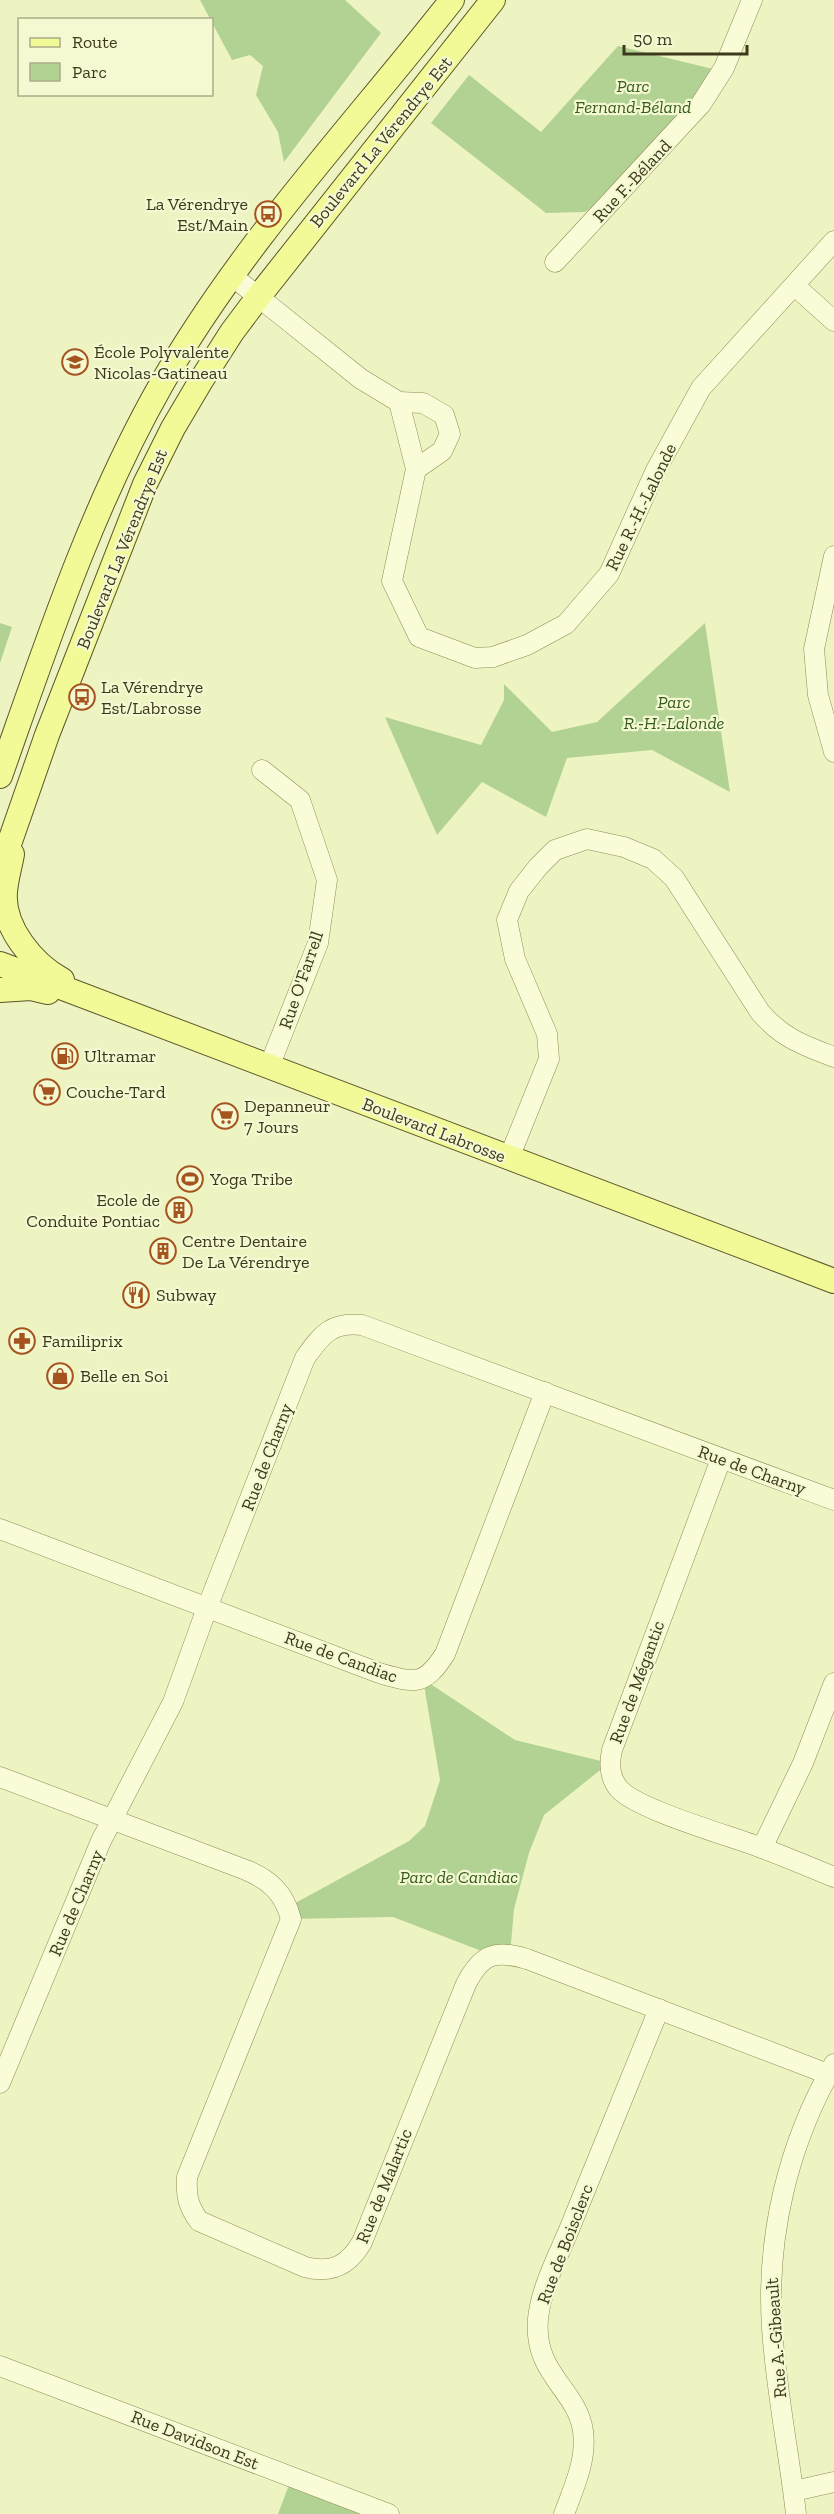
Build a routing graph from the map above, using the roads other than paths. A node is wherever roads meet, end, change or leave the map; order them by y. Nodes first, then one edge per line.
1 (452, 0) edge
2 (493, 0) edge
3 (752, 0) edge
4 (834, 241) edge
5 (555, 262) dead end
6 (231, 275) junction
7 (795, 286) junction
8 (259, 296) junction
9 (834, 321) edge
10 (399, 402) junction
11 (416, 469) junction
12 (833, 559) edge
13 (834, 752) edge
14 (262, 771) dead end
15 (0, 776) edge
16 (19, 821) junction
17 (0, 870) edge
18 (0, 964) edge
19 (0, 990) edge
20 (109, 1005) junction
21 (834, 1057) edge
22 (269, 1067) junction
23 (508, 1158) junction
24 (834, 1281) edge
25 (545, 1392) junction
26 (721, 1459) junction
27 (834, 1500) edge
28 (0, 1529) edge
29 (207, 1608) junction
30 (834, 1683) edge
31 (0, 1777) edge
32 (113, 1819) junction
33 (762, 1848) junction
34 (834, 1877) edge
35 (658, 2009) junction
36 (831, 2069) edge
37 (0, 2083) edge
38 (0, 2366) edge
39 (834, 2482) edge
40 (794, 2491) junction
41 (389, 2514) edge
42 (564, 2514) edge
43 (796, 2514) edge

1 - 6 main road, Boulevard La Vérendrye Est
2 - 8 main road, Boulevard La Vérendrye Est
3 - 5 street, Rue F.-Béland
4 - 7 street, Rue R.-H.-Lalonde
6 - 8 street
6 - 15 main road, Boulevard La Vérendrye Est
7 - 9 street
7 - 11 street, Rue R.-H.-Lalonde
8 - 10 street
8 - 16 main road, Boulevard La Vérendrye Est
10 - 11 street, Rue R.-H.-Lalonde
10 - 11 street
12 - 13 street
14 - 22 street, Rue O'Farrell
16 - 17 main road, Boulevard La Vérendrye Est
16 - 20 main road
18 - 20 main road, Boulevard Labrosse
19 - 20 main road
20 - 22 main road, Boulevard Labrosse
21 - 23 street
22 - 23 main road, Boulevard Labrosse
23 - 24 main road, Boulevard Labrosse
25 - 26 street, Rue de Charny
25 - 29 street, Rue de Charny
25 - 29 street, Rue de Candiac
26 - 27 street, Rue de Charny
26 - 33 street, Rue de Mégantic
28 - 29 street, Rue de Candiac
29 - 32 street, Rue de Charny
30 - 33 street
31 - 32 street, Rue de Malartic
32 - 35 street, Rue de Malartic
32 - 37 street, Rue de Charny
33 - 34 street, Rue de Mégantic
35 - 36 street, Rue de Malartic
35 - 42 street, Rue de Boisclerc
36 - 40 street, Rue A.-Gibeault
38 - 41 street, Rue Davidson Est
39 - 40 street
40 - 43 street, Rue A.-Gibeault

